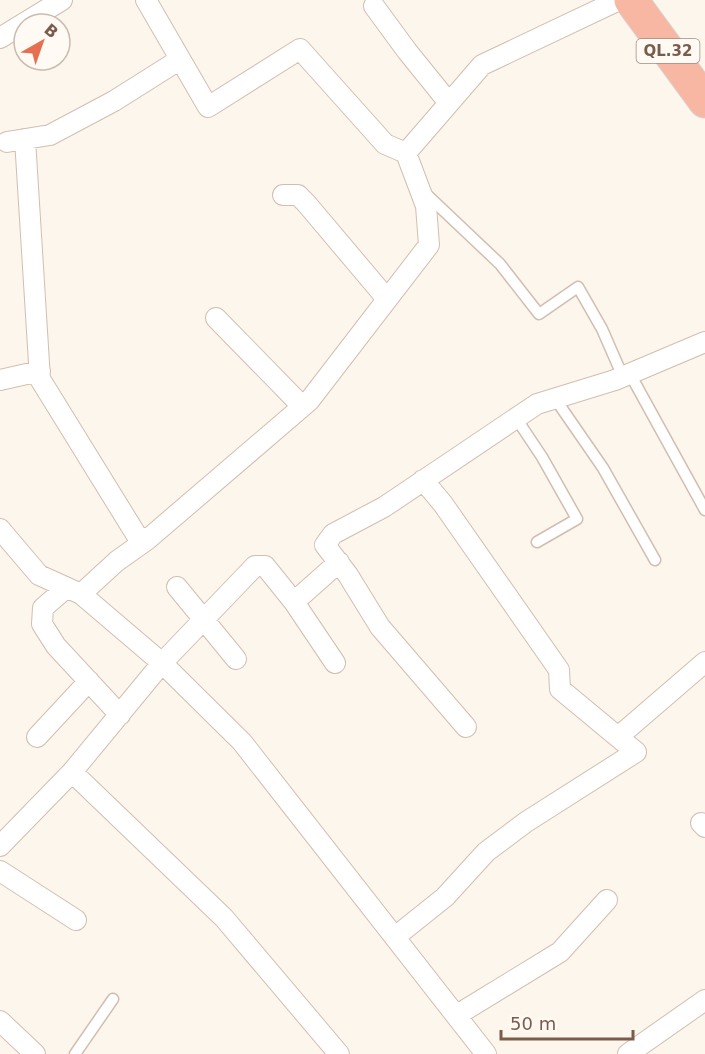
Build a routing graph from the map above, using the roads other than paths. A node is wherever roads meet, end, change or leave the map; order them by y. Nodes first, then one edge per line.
1 (62, 0) edge
2 (146, 0) edge
3 (619, 0) edge
4 (631, 0) edge
5 (375, 6) dead end
6 (0, 38) edge
7 (179, 60) junction
8 (705, 102) edge
9 (449, 103) junction
10 (406, 153) junction
11 (418, 187) junction
12 (283, 195) dead end
13 (387, 299) junction
14 (216, 318) dead end
15 (705, 342) edge
16 (40, 371) junction
17 (626, 376) junction
18 (0, 380) edge
19 (556, 400) junction
20 (302, 406) junction
21 (516, 418) junction
22 (423, 480) junction
23 (705, 510) edge
24 (0, 529) edge
25 (148, 539) junction
26 (537, 542) dead end
27 (655, 560) dead end
28 (339, 562) junction
29 (177, 587) dead end
30 (74, 591) junction
31 (294, 602) junction
32 (203, 620) junction
33 (236, 659) dead end
34 (705, 662) edge
35 (162, 663) junction
36 (335, 663) dead end
37 (89, 681) junction
38 (120, 715) junction
39 (466, 727) dead end
40 (37, 737) dead end
41 (618, 737) junction
42 (72, 772) junction
43 (0, 846) edge
44 (0, 871) edge
45 (607, 900) dead end
46 (76, 920) dead end
47 (395, 937) junction
48 (113, 999) dead end
49 (705, 1000) edge
50 (457, 1015) junction
51 (0, 1022) edge
52 (35, 1054) edge
53 (75, 1054) edge
54 (339, 1054) edge
55 (486, 1054) edge
56 (628, 1054) edge

1 - 6 street
2 - 7 street
3 - 9 street
4 - 8 highway, QL.32
5 - 9 street
7 - 10 street
7 - 16 street
9 - 10 street
10 - 11 street
11 - 13 street
11 - 17 lane
12 - 13 street
13 - 20 street
14 - 20 street
15 - 17 street
16 - 18 street
16 - 25 street
17 - 19 street
17 - 23 lane
19 - 21 street
19 - 27 lane
20 - 25 street
21 - 22 street
21 - 26 lane
22 - 28 street
22 - 41 street
24 - 30 street
25 - 30 street
28 - 31 street
28 - 39 street
29 - 32 street
30 - 35 street
30 - 37 street
31 - 32 street
31 - 36 street
32 - 33 street
32 - 35 street
34 - 41 street
35 - 38 street
35 - 47 street
37 - 38 street
37 - 40 street
38 - 42 street
41 - 47 street
42 - 43 street
42 - 54 street
44 - 46 street
45 - 50 street
47 - 50 street
48 - 53 lane
49 - 56 street
50 - 55 street
51 - 52 street

